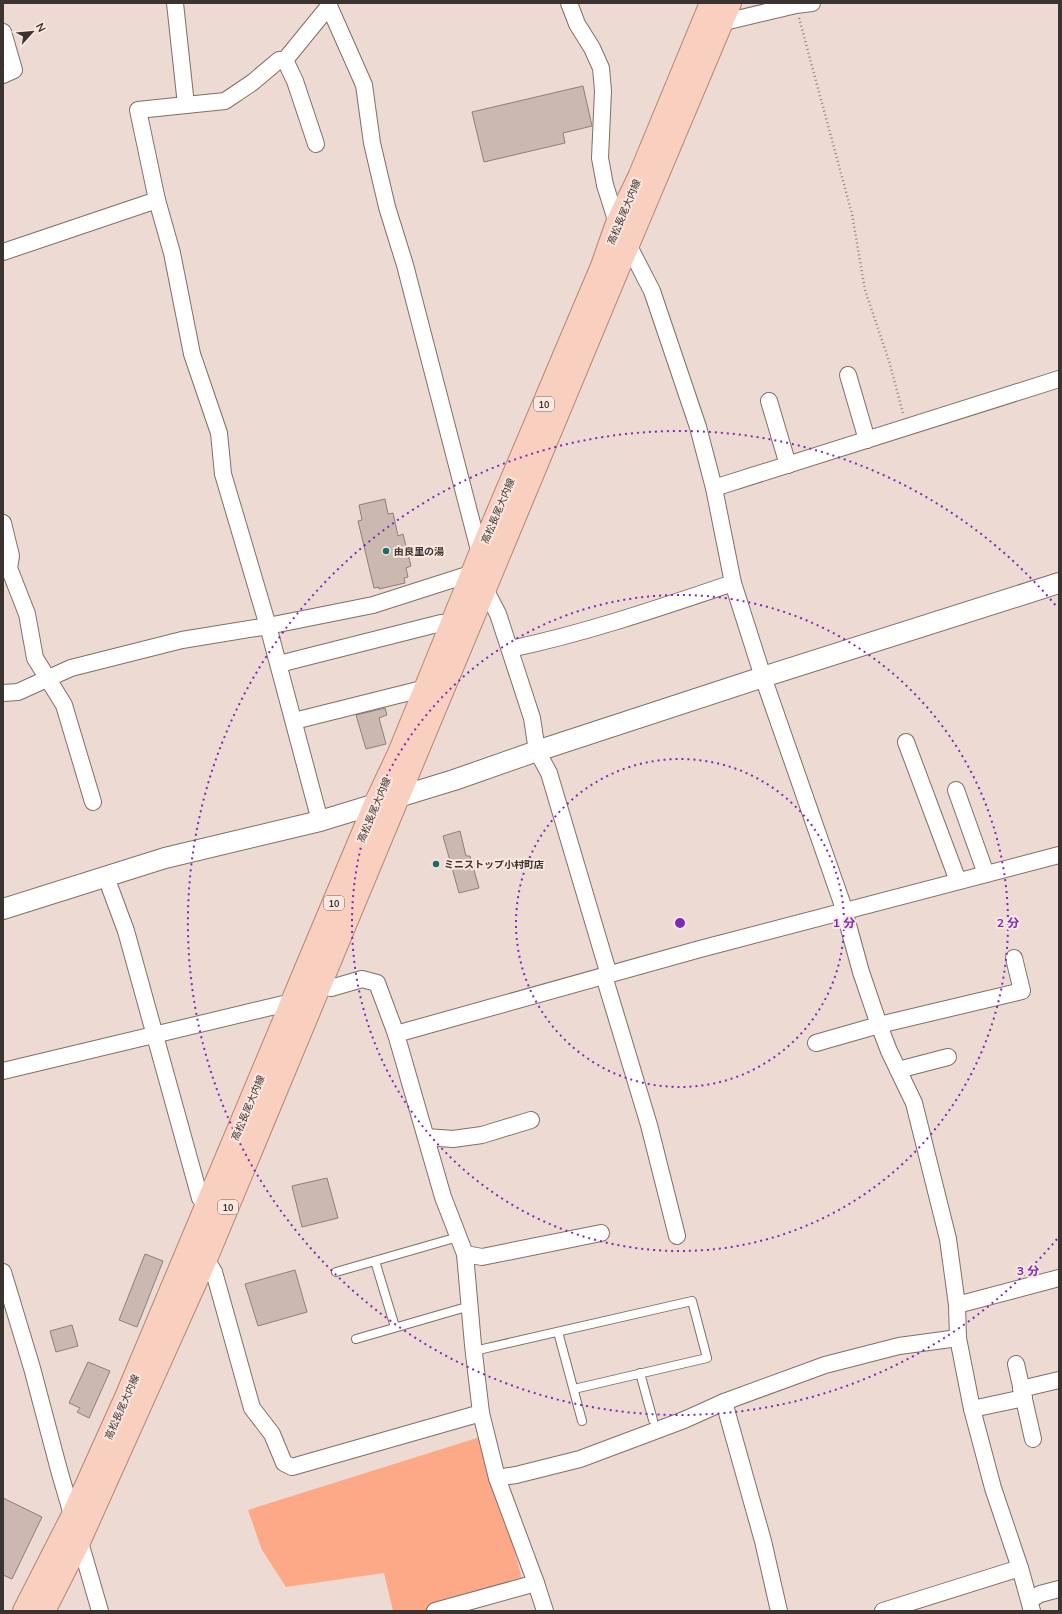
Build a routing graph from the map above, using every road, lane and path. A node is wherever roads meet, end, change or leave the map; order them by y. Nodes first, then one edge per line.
1 (175, 3) edge
2 (569, 3) edge
3 (711, 3) edge
4 (804, 4) edge
5 (328, 5) edge
6 (727, 12) edge
7 (701, 28) junction
8 (3, 32) edge
9 (285, 60) junction
10 (3, 75) edge
11 (186, 105) junction
12 (316, 144) dead end
13 (157, 200) junction
14 (617, 223) junction
15 (628, 245) junction
16 (3, 252) edge
17 (848, 374) dead end
18 (1059, 379) edge
19 (769, 401) dead end
20 (907, 427) junction
21 (867, 440) junction
22 (788, 465) junction
23 (714, 488) junction
24 (3, 523) edge
25 (479, 572) junction
26 (733, 582) junction
27 (1059, 583) edge
28 (441, 623) dead end
29 (268, 626) junction
30 (510, 649) junction
31 (279, 664) junction
32 (763, 676) junction
33 (48, 678) junction
34 (426, 688) junction
35 (3, 693) edge
36 (294, 721) junction
37 (906, 742) dead end
38 (537, 751) junction
39 (956, 790) dead end
40 (399, 797) junction
41 (93, 802) dead end
42 (375, 804) junction
43 (320, 821) junction
44 (1059, 855) edge
45 (986, 874) junction
46 (106, 877) junction
47 (958, 881) junction
48 (3, 909) edge
49 (845, 912) junction
50 (1014, 958) dead end
51 (606, 975) junction
52 (311, 982) junction
53 (292, 1002) junction
54 (879, 1025) junction
55 (396, 1034) junction
56 (154, 1036) junction
57 (816, 1043) dead end
58 (948, 1057) dead end
59 (898, 1070) junction
60 (3, 1071) edge
61 (530, 1120) dead end
62 (426, 1138) junction
63 (208, 1204) junction
64 (601, 1233) dead end
65 (677, 1236) dead end
66 (458, 1237) junction
67 (465, 1254) junction
68 (206, 1259) junction
69 (375, 1260) junction
70 (3, 1272) edge
71 (336, 1272) dead end
72 (1059, 1278) edge
73 (6, 1296) edge
74 (957, 1305) junction
75 (470, 1306) junction
76 (395, 1328) junction
77 (558, 1332) junction
78 (958, 1338) junction
79 (356, 1339) dead end
80 (474, 1351) junction
81 (1016, 1364) dead end
82 (640, 1373) junction
83 (1059, 1380) edge
84 (574, 1389) junction
85 (1022, 1394) junction
86 (724, 1402) junction
87 (972, 1409) junction
88 (481, 1413) junction
89 (653, 1420) dead end
90 (582, 1421) dead end
91 (1033, 1439) dead end
92 (497, 1478) junction
93 (72, 1517) junction
94 (79, 1542) junction
95 (1020, 1568) junction
96 (536, 1583) junction
97 (1059, 1589) edge
98 (1031, 1606) edge
99 (455, 1608) edge
100 (24, 1611) edge
101 (44, 1611) edge
102 (100, 1611) edge
103 (435, 1611) edge
104 (544, 1611) edge
105 (779, 1611) edge
106 (883, 1611) edge

1 - 11 street
2 - 14 street
3 - 7 main road, 高松長尾大内線 / 10
4 - 6 street
4 - 20 path
5 - 9 street
5 - 25 street
6 - 7 street
6 - 15 main road, 高松長尾大内線 / 10
7 - 14 main road, 高松長尾大内線 / 10
8 - 10 street
9 - 11 street
9 - 12 street
11 - 13 street
13 - 16 street
13 - 29 street
14 - 15 street
14 - 25 main road, 高松長尾大内線 / 10
15 - 23 street
15 - 25 main road, 高松長尾大内線 / 10
17 - 21 street
18 - 20 street
19 - 22 street
20 - 21 street
21 - 22 street
22 - 23 street
23 - 26 street
24 - 33 street
25 - 29 street
25 - 30 street
25 - 34 main road, 高松長尾大内線 / 10
25 - 40 main road, 高松長尾大内線 / 10
26 - 30 street
26 - 32 street
27 - 32 street
28 - 31 street
29 - 31 street
29 - 33 street
30 - 38 street
31 - 36 street
32 - 38 street
32 - 49 street
33 - 35 street
33 - 41 street
34 - 36 street
34 - 42 main road, 高松長尾大内線 / 10
36 - 43 street
37 - 47 street
38 - 40 street
38 - 51 street
39 - 45 street
40 - 42 street
40 - 52 main road, 高松長尾大内線 / 10
42 - 43 street
42 - 52 main road, 高松長尾大内線 / 10
43 - 46 street
44 - 45 street
45 - 47 street
46 - 48 street
46 - 56 street
47 - 49 street
49 - 51 street
49 - 54 street
50 - 54 street
51 - 55 street
51 - 65 street
52 - 53 main road, 高松長尾大内線 / 10
52 - 55 street
52 - 68 main road, 高松長尾大内線 / 10
53 - 56 street
53 - 63 main road, 高松長尾大内線 / 10
54 - 57 street
54 - 59 street
55 - 62 street
56 - 60 street
56 - 63 street
58 - 59 street
59 - 74 street
61 - 62 street
62 - 66 street
63 - 93 main road, 高松長尾大内線 / 10
64 - 67 street
66 - 67 street
66 - 69 lane
67 - 75 street
68 - 88 street
68 - 94 main road, 高松長尾大内線 / 10
69 - 71 lane
69 - 76 lane
70 - 73 street
72 - 74 street
73 - 93 street
74 - 78 street
75 - 76 lane
75 - 80 street
76 - 79 lane
77 - 80 lane
77 - 82 lane
77 - 84 lane
78 - 86 street
78 - 87 street
80 - 88 street
81 - 85 street
82 - 84 lane
82 - 89 lane
83 - 85 street
84 - 90 lane
85 - 87 street
85 - 91 street
86 - 92 street
86 - 105 street
87 - 95 street
88 - 92 street
92 - 96 street
93 - 94 street
93 - 100 main road, 高松長尾大内線 / 10
94 - 101 main road, 高松長尾大内線 / 10
94 - 102 street
95 - 98 street
95 - 106 street
96 - 99 street
96 - 104 street
97 - 98 street
99 - 103 street

